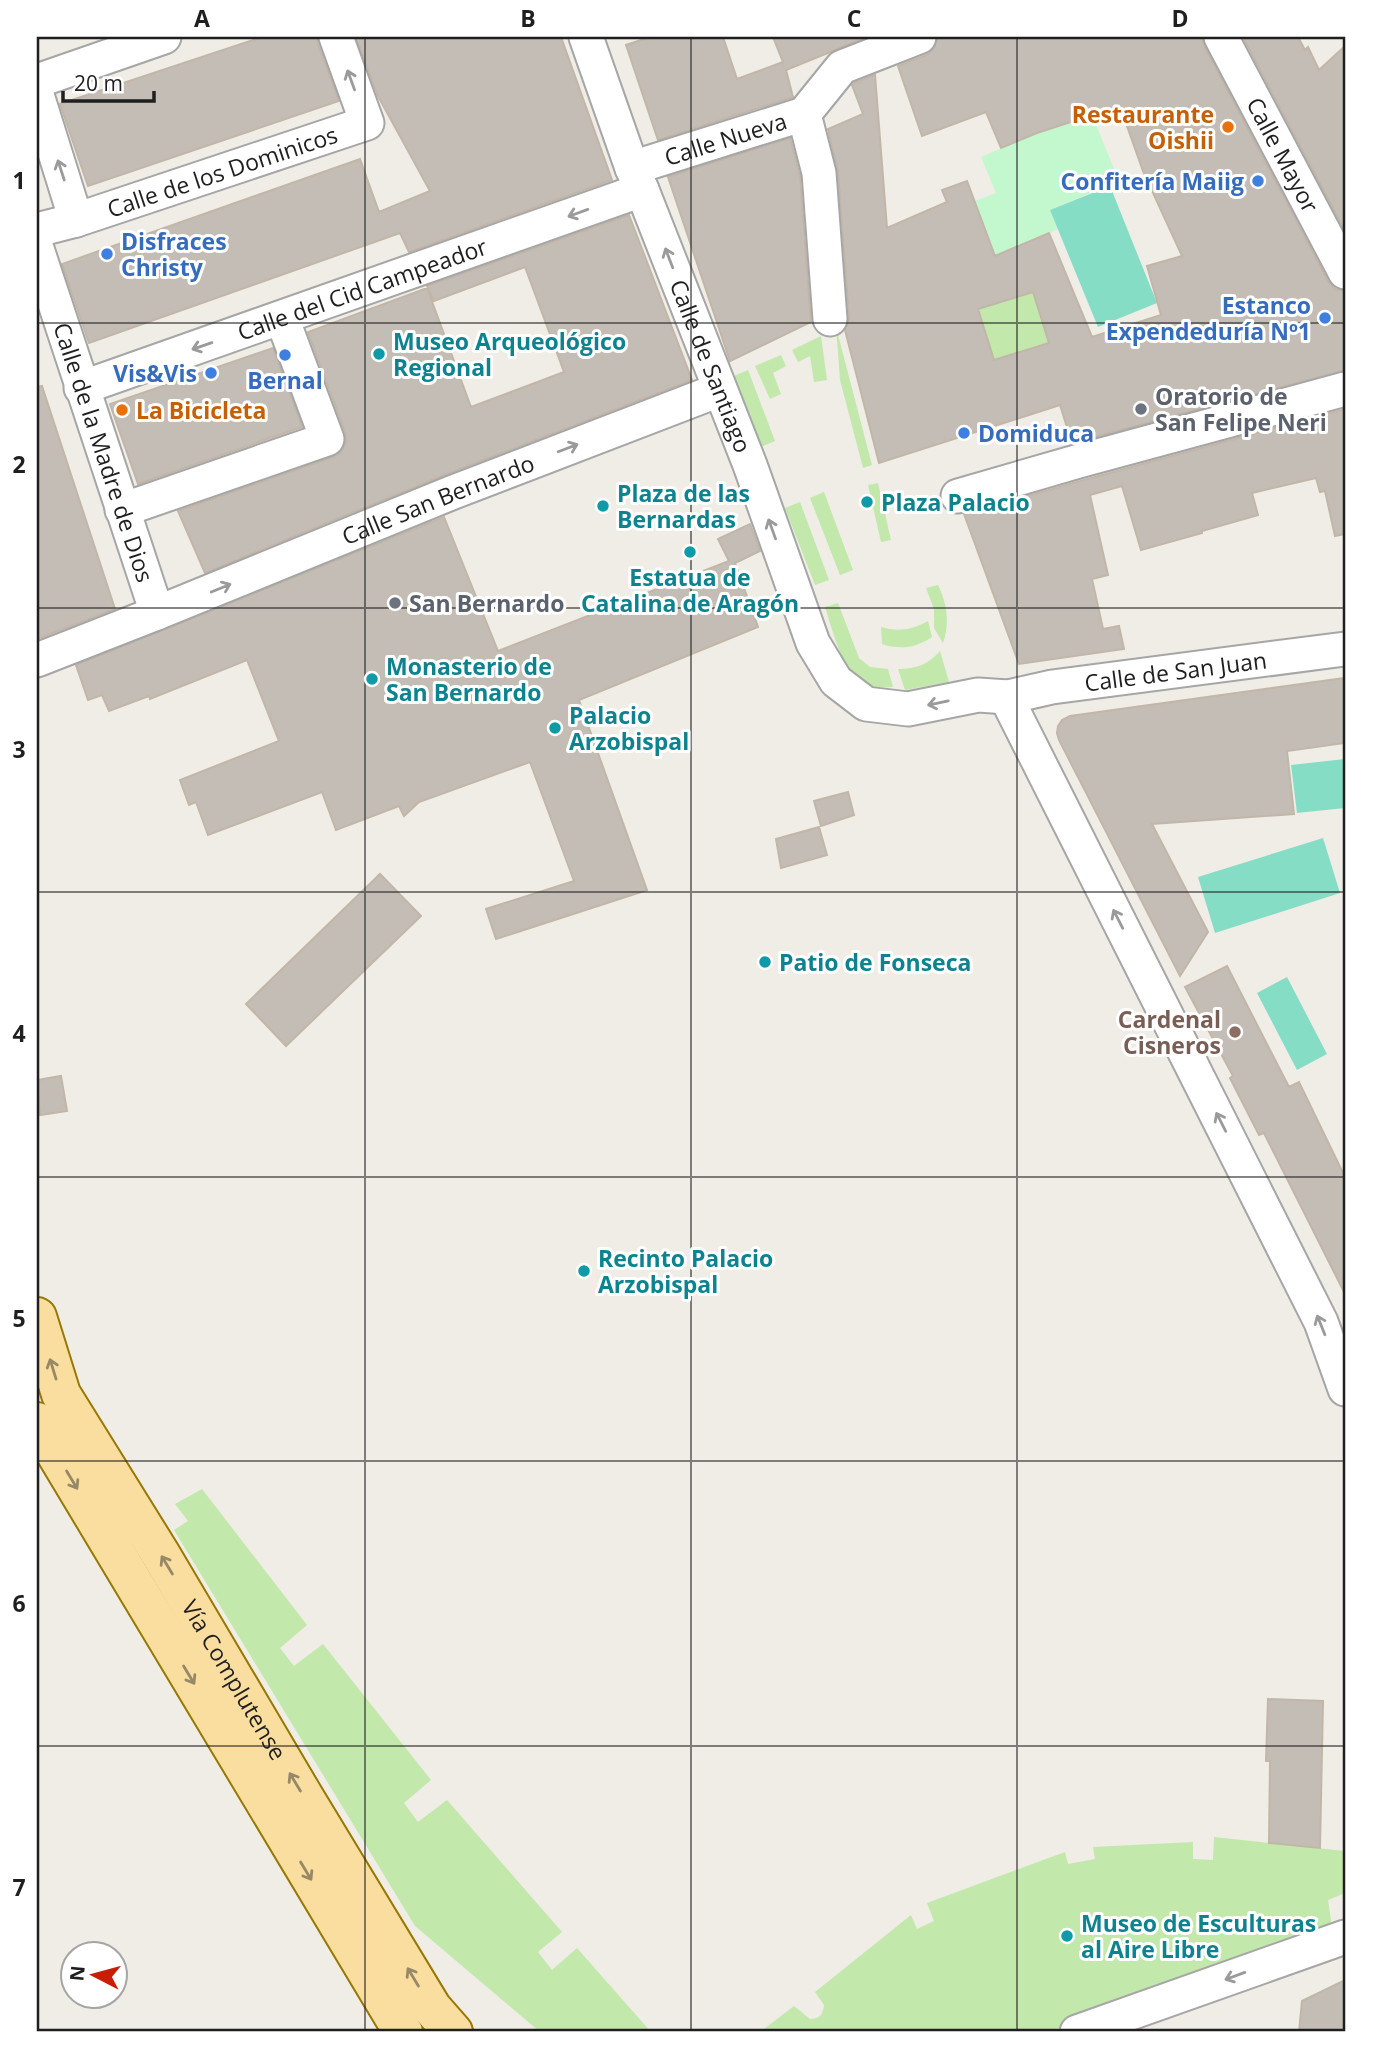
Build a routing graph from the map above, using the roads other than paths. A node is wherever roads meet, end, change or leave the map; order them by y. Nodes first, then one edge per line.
1 (164, 37) edge
2 (336, 37) edge
3 (586, 37) edge
4 (919, 37) edge
5 (1221, 37) edge
6 (37, 81) edge
7 (37, 95) edge
8 (804, 114) junction
9 (637, 179) junction
10 (76, 220) junction
11 (37, 230) edge
12 (37, 249) edge
13 (1345, 272) edge
14 (282, 318) junction
15 (830, 319) dead end
16 (82, 388) junction
17 (1345, 388) edge
18 (719, 390) junction
19 (958, 496) dead end
20 (122, 510) junction
21 (157, 613) junction
22 (1345, 649) edge
23 (37, 660) edge
24 (1006, 697) junction
25 (37, 1317) edge
26 (1345, 1389) edge
27 (37, 1422) edge
28 (1345, 1937) edge
29 (403, 2032) edge
30 (453, 2032) edge
31 (1077, 2032) edge

1 - 6 street
10 -> 2 street, Calle de los Dominicos
3 - 9 street, Calle de Santiago
4 - 8 street, Calle Nueva
5 - 13 street, Calle Mayor
10 -> 7 street
8 - 9 street, Calle Nueva
8 - 15 street
9 -> 14 street, Calle del Cid Campeador
18 -> 9 street, Calle de Santiago
10 - 11 street
12 - 16 street, Calle de la Madre de Dios
14 -> 16 street, Calle del Cid Campeador
14 - 20 street
16 - 20 street, Calle de la Madre de Dios
17 - 19 street
21 -> 18 street, Calle San Bernardo
24 -> 18 street, Calle de Santiago
20 - 21 street, Calle de la Madre de Dios
21 - 23 street, Calle San Bernardo
22 - 24 street, Calle de San Juan
26 -> 24 street
30 -> 25 main road, Vía Complutense
27 -> 29 main road, Vía Complutense
28 -> 31 street

